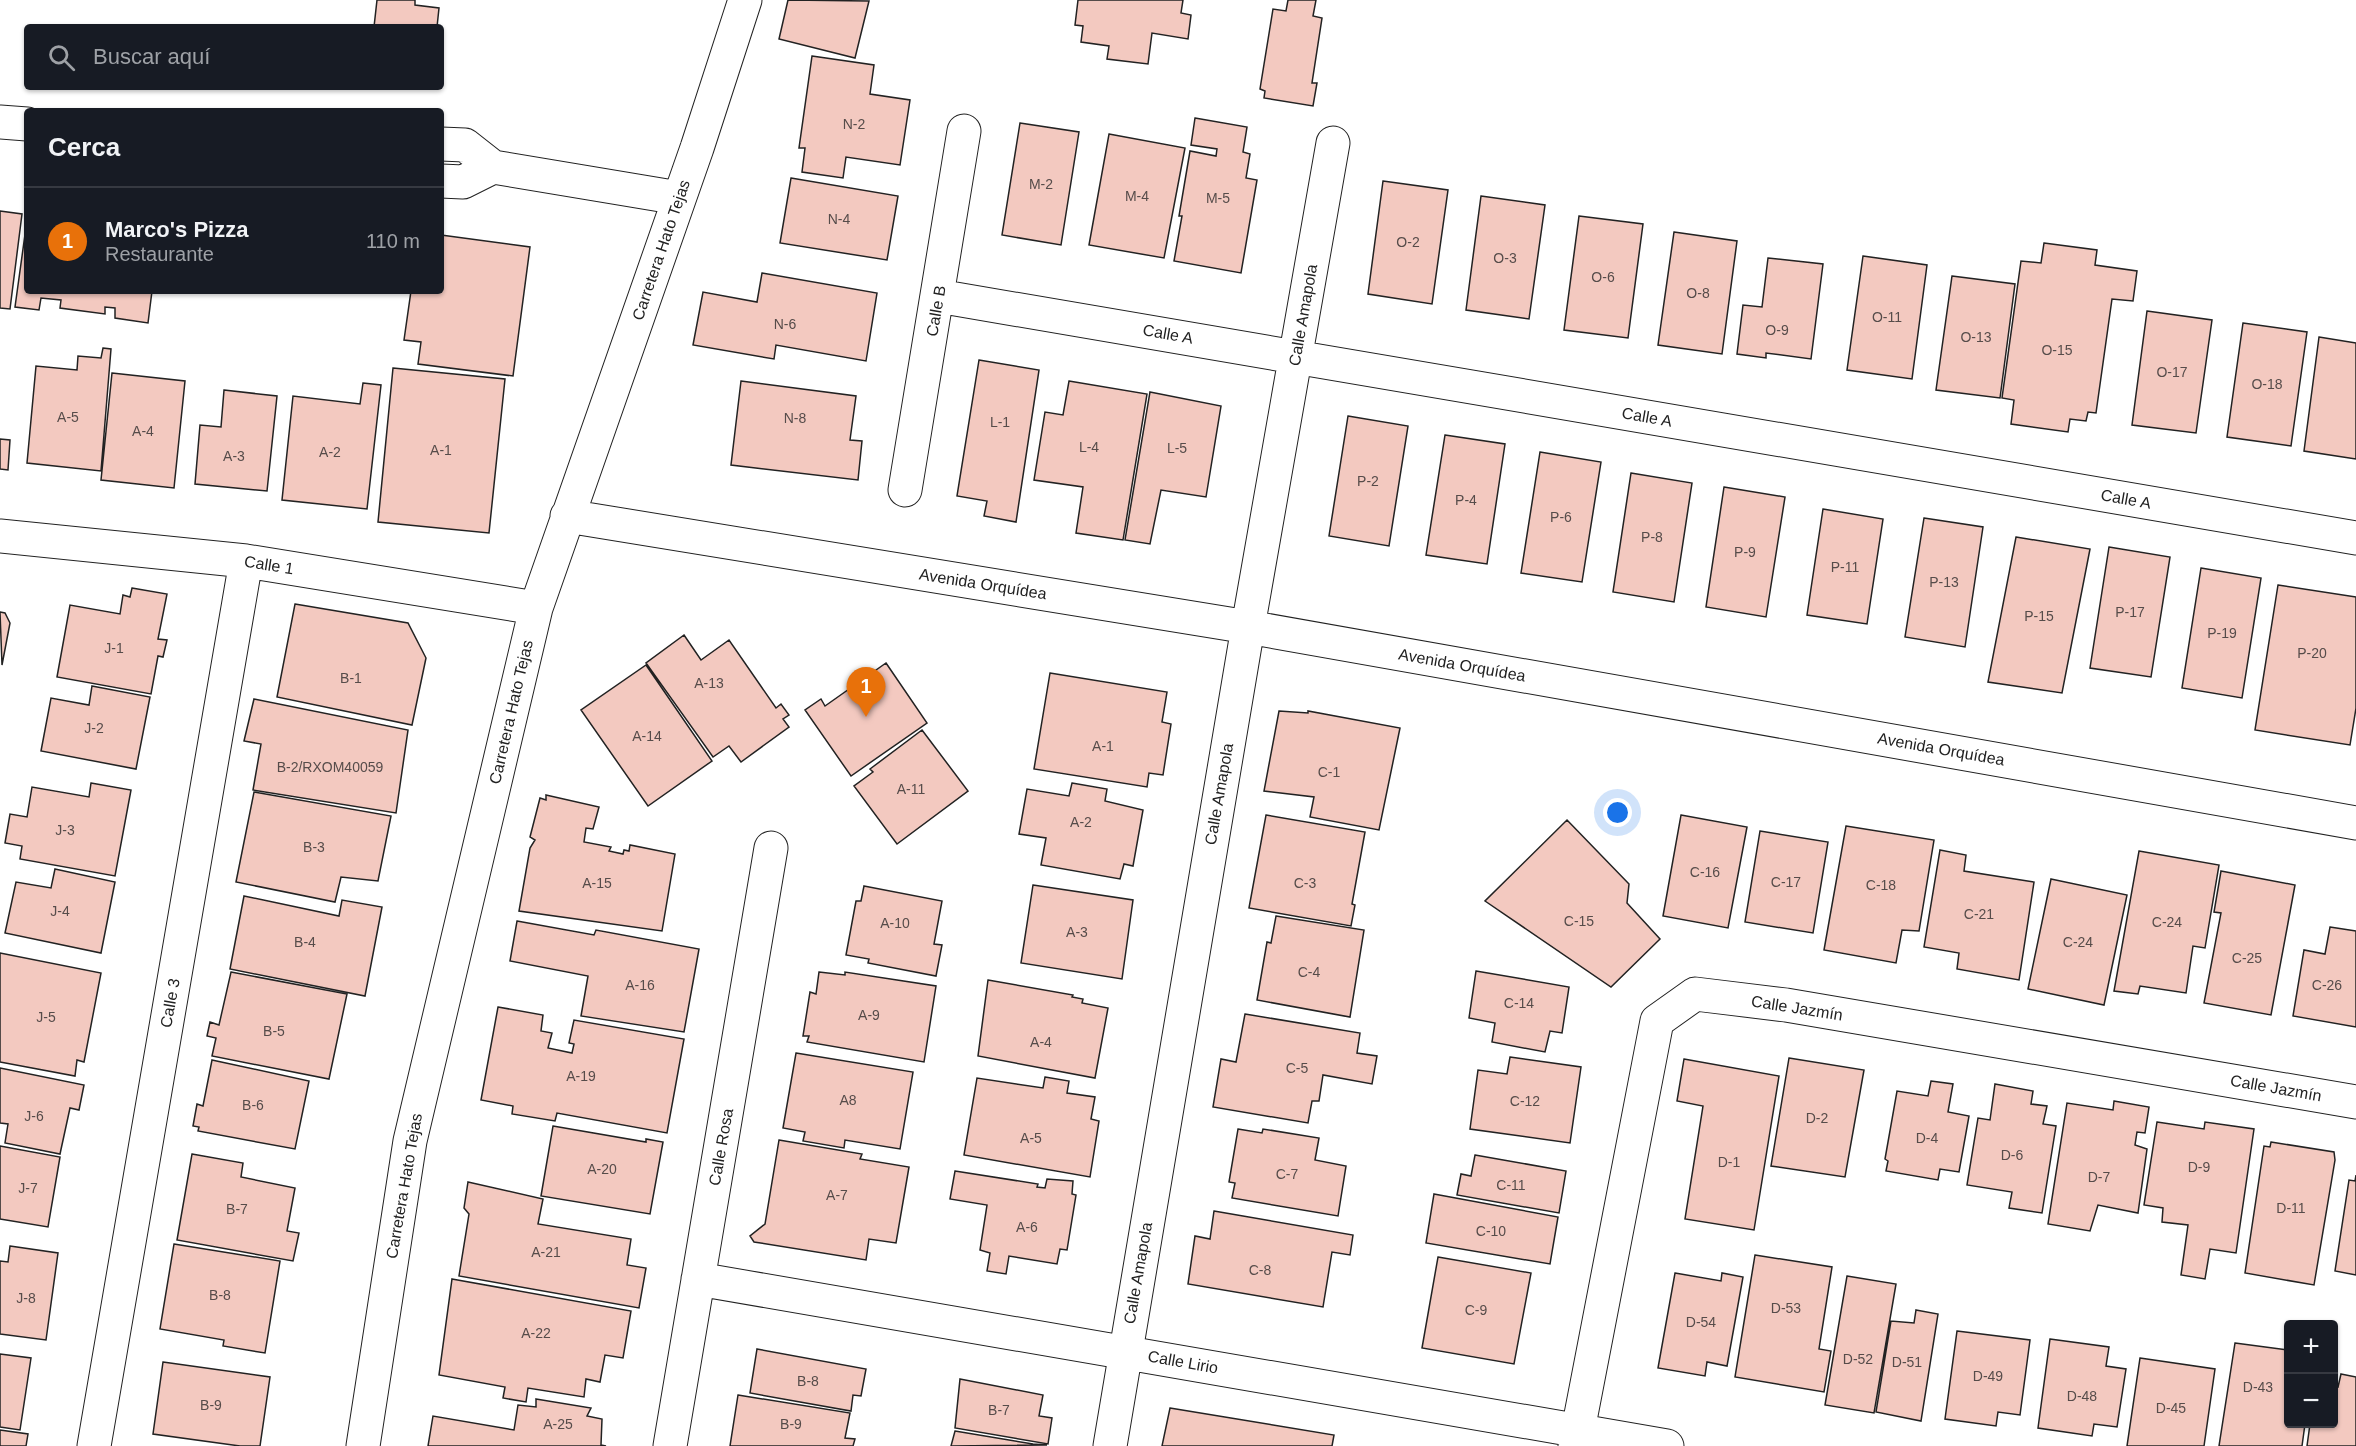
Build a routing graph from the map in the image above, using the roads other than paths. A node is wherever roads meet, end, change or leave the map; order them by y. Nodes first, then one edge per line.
1 (745, 0) edge
2 (0, 122) edge
3 (24, 124) edge
4 (964, 131) dead end
5 (1333, 142) dead end
6 (444, 144) edge
7 (493, 167) junction
8 (444, 181) edge
9 (679, 198) junction
10 (938, 296) junction
11 (1295, 356) junction
12 (905, 490) dead end
13 (567, 516) junction
14 (0, 536) edge
15 (2356, 538) edge
16 (246, 561) junction
17 (536, 608) junction
18 (1248, 627) junction
19 (2356, 823) edge
20 (771, 848) dead end
21 (2356, 1102) edge
22 (698, 1279) junction
23 (1124, 1352) junction
24 (1575, 1439) edge
25 (94, 1446) edge
26 (363, 1446) edge
27 (669, 1446) edge
28 (1110, 1446) edge
29 (1667, 1446) edge

1 - 9 street, Carretera Hato Tejas
2 - 3 street
4 - 10 street, Calle B
5 - 11 street, Calle Amapola
6 - 7 street
7 - 8 street
7 - 9 street
9 - 13 street, Carretera Hato Tejas
10 - 11 street, Calle A
10 - 12 street, Calle B
11 - 15 street, Calle A
11 - 18 street, Calle Amapola
13 - 17 street, Carretera Hato Tejas
13 - 18 street, Avenida Orquídea
14 - 16 street, Calle 1
16 - 17 street, Calle 1
16 - 25 street, Calle 3
17 - 26 street, Carretera Hato Tejas
18 - 19 street, Avenida Orquídea
18 - 23 street, Calle Amapola
20 - 22 street, Calle Rosa
21 - 24 street, Calle Jazmín
22 - 23 street, Calle Lirio
22 - 27 street, Calle Rosa
23 - 24 street, Calle Lirio
23 - 28 street, Calle Amapola
24 - 29 street, Calle Lirio

